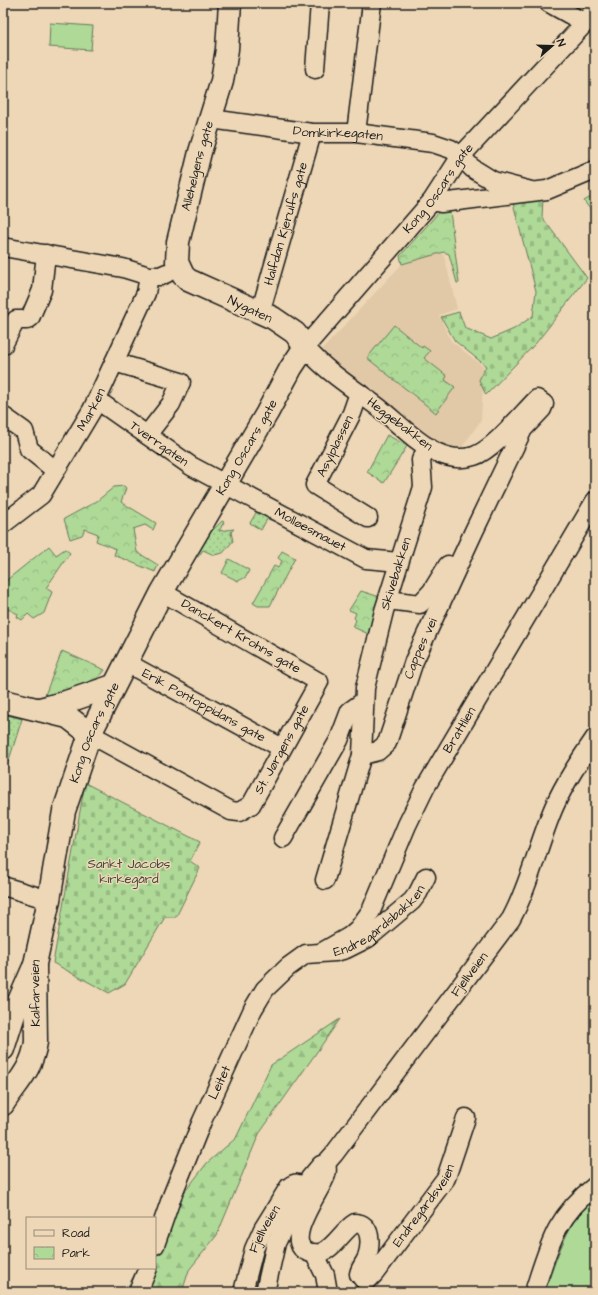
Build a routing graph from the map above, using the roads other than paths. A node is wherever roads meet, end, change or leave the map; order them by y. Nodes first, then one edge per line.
1 (218, 3) edge
2 (230, 3) edge
3 (320, 3) edge
4 (372, 3) edge
5 (549, 3) edge
6 (590, 15) edge
7 (227, 49) junction
8 (315, 70) dead end
9 (211, 120) junction
10 (312, 133) junction
11 (356, 133) junction
12 (462, 156) junction
13 (595, 170) edge
14 (512, 187) junction
15 (539, 191) junction
16 (432, 201) junction
17 (3, 247) edge
18 (46, 254) junction
19 (167, 273) dead end
20 (149, 276) junction
21 (188, 280) joint
22 (260, 313) junction
23 (3, 344) edge
24 (305, 347) junction
25 (114, 362) junction
26 (359, 393) junction
27 (537, 399) joint
28 (97, 400) junction
29 (3, 416) edge
30 (147, 435) junction
31 (428, 447) junction
32 (55, 470) junction
33 (225, 484) junction
34 (595, 501) edge
35 (368, 518) dead end
36 (3, 524) edge
37 (474, 531) junction
38 (399, 562) junction
39 (162, 592) junction
40 (388, 600) junction
41 (125, 662) junction
42 (319, 682) joint
43 (113, 686) junction
44 (3, 701) edge
45 (364, 701) junction
46 (37, 709) junction
47 (90, 734) junction
48 (595, 738) edge
49 (282, 748) junction
50 (362, 755) junction
51 (283, 838) dead end
52 (426, 877) dead end
53 (325, 880) dead end
54 (3, 886) edge
55 (48, 900) junction
56 (322, 952) junction
57 (35, 964) junction
58 (8, 1020) edge
59 (3, 1049) edge
60 (3, 1104) edge
61 (466, 1118) dead end
62 (326, 1163) junction
63 (595, 1186) edge
64 (305, 1187) junction
65 (156, 1242) edge
66 (314, 1253) junction
67 (148, 1269) edge
68 (359, 1285) edge
69 (138, 1292) edge
70 (243, 1292) edge
71 (265, 1292) edge
72 (328, 1292) edge
73 (534, 1292) edge

1 - 7 main road, Allehelgens gate
2 - 7 main road, Allehelgens gate
3 - 8 street
4 - 11 street
5 - 6 street
6 - 12 street, Kong Oscars gate
7 - 9 main road, Allehelgens gate
9 - 10 street, Domkirkegaten
9 - 21 main road, Allehelgens gate
10 - 11 street, Domkirkegaten
10 - 22 street, Halfdan Kjerulfs gate
11 - 12 street, Domkirkegaten
12 - 14 street, Domkirkegaten
12 - 16 street, Kong Oscars gate
13 - 15 street
14 - 15 street
14 - 16 street
15 - 16 street
16 - 24 street, Kong Oscars gate
17 - 18 street
18 - 20 street
18 - 23 street
19 - 20 street
20 - 25 street, Marken
21 - 22 main road, Nygaten
22 - 24 main road, Nygaten
24 - 26 street, Heggebakken
24 - 33 main road, Kong Oscars gate
25 - 28 street, Marken
25 - 30 street
26 - 31 street, Heggebakken
26 - 35 street, Asylplassen
27 - 31 street, Heggebakken
27 - 37 street, Cappes vei
28 - 30 street, Tverrgaten
28 - 32 street, Marken
29 - 32 street
30 - 33 street, Tverrgaten
31 - 38 street, Skivebakken
32 - 36 street, Marken
33 - 38 street, Molløesmauet
33 - 39 main road, Kong Oscars gate
34 - 56 street, Brattlien
37 - 40 street, Cappes vei
37 - 50 street, Cappes vei
38 - 40 street, Skivebakken
39 - 41 main road, Kong Oscars gate
39 - 42 street, Danckert Krohns gate
40 - 45 street, Skivebakken
41 - 43 main road, Kong Oscars gate
41 - 49 street, Erik Pontoppidans gate
42 - 49 street, St. Jørgens gate
43 - 46 main road
43 - 47 main road, Kong Oscars gate
44 - 46 main road
45 - 50 street, Skivebakken
45 - 51 street
46 - 47 main road
47 - 49 street, St. Jørgens gate
47 - 55 main road, Kong Oscars gate
48 - 62 street, Fjellveien
50 - 53 street, Skivebakken
52 - 56 street, Endregårdsbakken
54 - 55 street
55 - 57 main road, Kong Oscars gate
56 - 65 street, Leitet
57 - 58 main road, Kalfarveien
57 - 60 main road, Kalfarveien
58 - 59 main road, Kalfarveien
61 - 68 street, Endregårdsveien
62 - 64 street, Fjellveien
62 - 66 street
63 - 73 street
64 - 70 street, Fjellveien
64 - 71 street, Fjellveien
66 - 68 street
66 - 72 street
67 - 69 street

